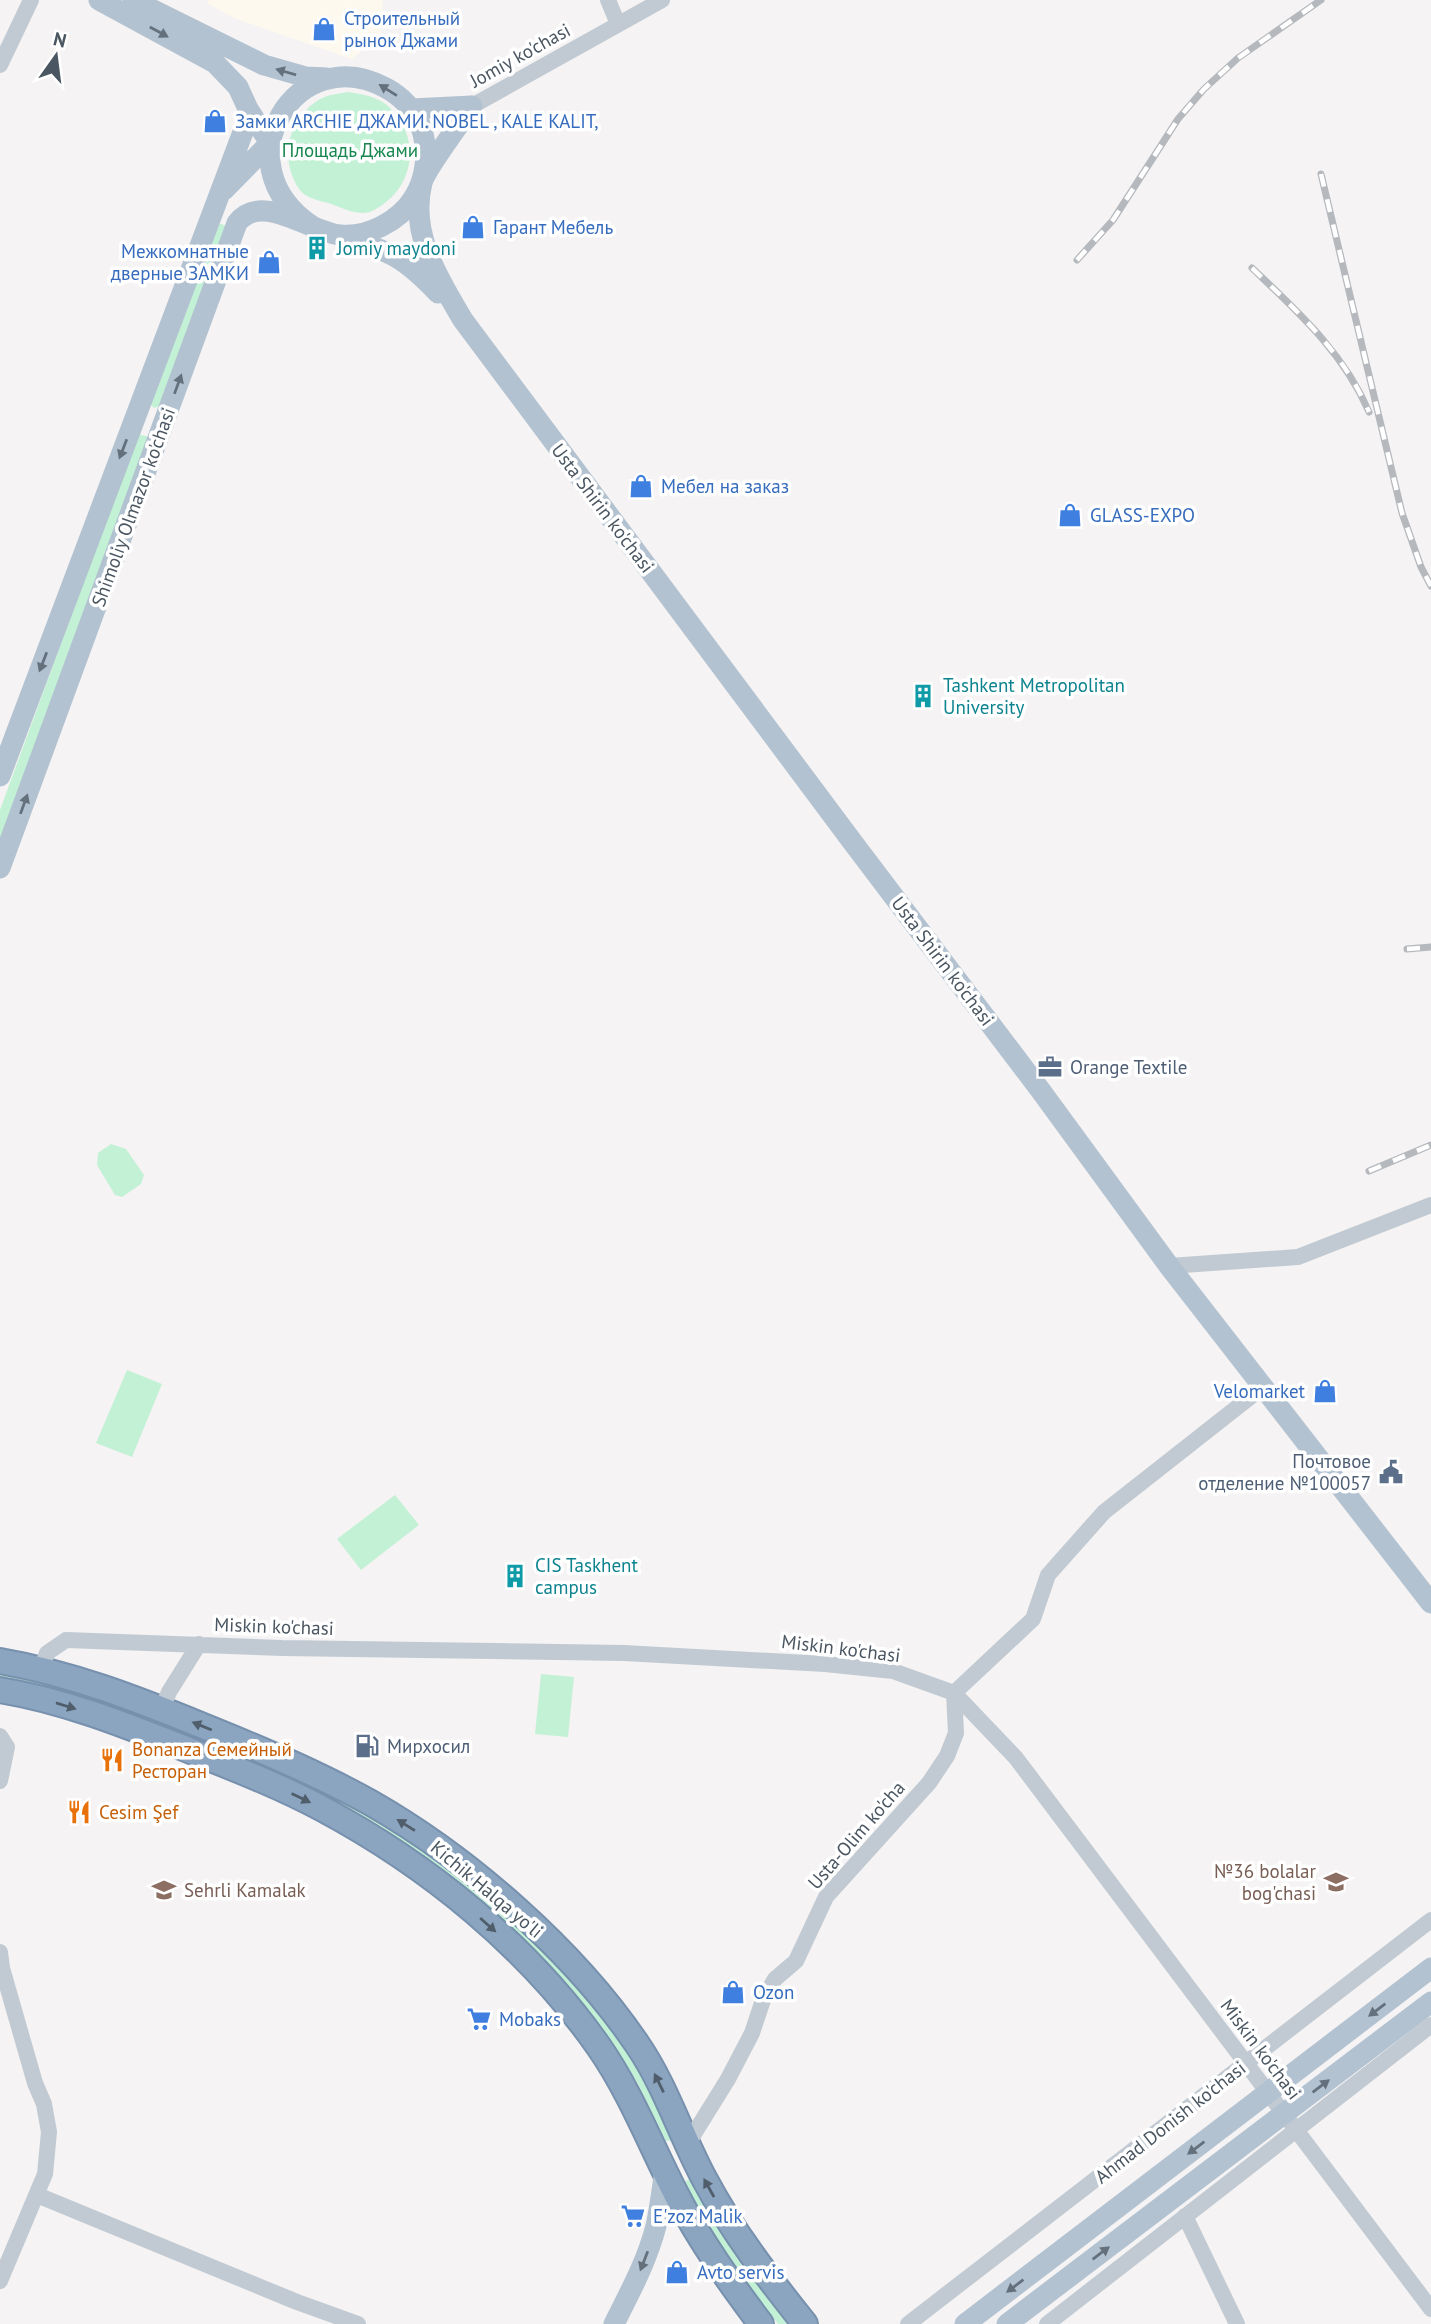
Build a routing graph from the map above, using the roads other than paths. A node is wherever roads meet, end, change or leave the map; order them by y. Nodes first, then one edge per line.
1 (31, 0) edge
2 (99, 0) edge
3 (133, 0) edge
4 (608, 0) edge
5 (662, 0) edge
6 (618, 24) junction
7 (0, 65) edge
8 (331, 79) junction
9 (472, 107) junction
10 (248, 109) junction
11 (411, 109) junction
12 (270, 143) junction
13 (422, 182) junction
14 (218, 196) junction
15 (312, 226) junction
16 (340, 235) junction
17 (463, 320) junction
18 (136, 415) junction
19 (163, 425) junction
20 (0, 776) edge
21 (0, 868) edge
22 (1431, 1205) edge
23 (1169, 1266) junction
24 (1263, 1387) junction
25 (1430, 1601) edge
26 (200, 1644) junction
27 (0, 1661) edge
28 (41, 1669) junction
29 (0, 1690) edge
30 (954, 1693) junction
31 (162, 1709) junction
32 (0, 1736) edge
33 (0, 1781) edge
34 (1431, 1920) edge
35 (0, 1952) edge
36 (1431, 1968) edge
37 (1431, 2002) edge
38 (1431, 2025) edge
39 (1245, 2065) junction
40 (1296, 2130) junction
41 (690, 2150) junction
42 (665, 2171) junction
43 (37, 2195) junction
44 (1185, 2216) junction
45 (0, 2281) edge
46 (1431, 2309) edge
47 (358, 2324) edge
48 (614, 2324) edge
49 (761, 2324) edge
50 (805, 2324) edge
51 (908, 2324) edge
52 (965, 2324) edge
53 (1007, 2324) edge
54 (1047, 2324) edge
55 (1237, 2324) edge

1 - 7 street
2 -> 10 main road
8 -> 3 main road
4 - 6 street
5 - 6 street, Jomiy ko'chasi
6 - 9 street, Jomiy ko'chasi
11 -> 8 main road
8 - 12 main road
9 - 11 main road
9 - 13 main road
10 - 12 main road
10 - 14 main road, Shimoliy Olmazor ko'chasi
11 - 13 main road
12 - 14 main road, Shimoliy Olmazor ko'chasi
12 - 15 main road
13 - 16 main road
13 - 17 main road, Usta Shirin ko'chasi
14 - 18 main road, Shimoliy Olmazor ko'chasi
15 - 16 main road
19 -> 15 main road, Shimoliy Olmazor ko'chasi
16 - 17 main road, Usta Shirin ko'chasi
17 - 23 main road, Usta Shirin ko'chasi
18 - 19 main road
18 -> 20 main road, Shimoliy Olmazor ko'chasi
21 -> 19 main road, Shimoliy Olmazor ko'chasi
22 - 23 street
23 - 24 main road, Usta Shirin ko'chasi
24 - 25 main road, Usta Shirin ko'chasi
24 - 30 street
26 - 28 street, Miskin ko'chasi
26 - 30 street, Miskin ko'chasi
26 - 31 street
27 - 28 highway, Kichik Halqa yo'li
28 - 31 highway, Kichik Halqa yo'li
29 -> 42 highway, Kichik Halqa yo'li
30 - 39 street, Miskin ko'chasi
30 - 41 street, Usta-Olim ko'cha
41 -> 31 highway, Kichik Halqa yo'li
32 - 33 street
34 - 39 street, Ahmad Donish ko'chasi
35 - 43 street
36 -> 52 main road, Ahmad Donish ko'chasi, bridge
53 -> 37 main road, bridge
38 - 40 street
39 - 40 street, Miskin ko'chasi
39 - 51 street, Ahmad Donish ko'chasi
40 - 44 street
40 - 46 street, Miskin ko'chasi
41 - 42 highway
50 -> 41 highway, Kichik Halqa yo'li
42 -> 48 main road
42 - 49 highway, Kichik Halqa yo'li
43 - 45 street
43 - 47 street
44 - 54 street
44 - 55 street

